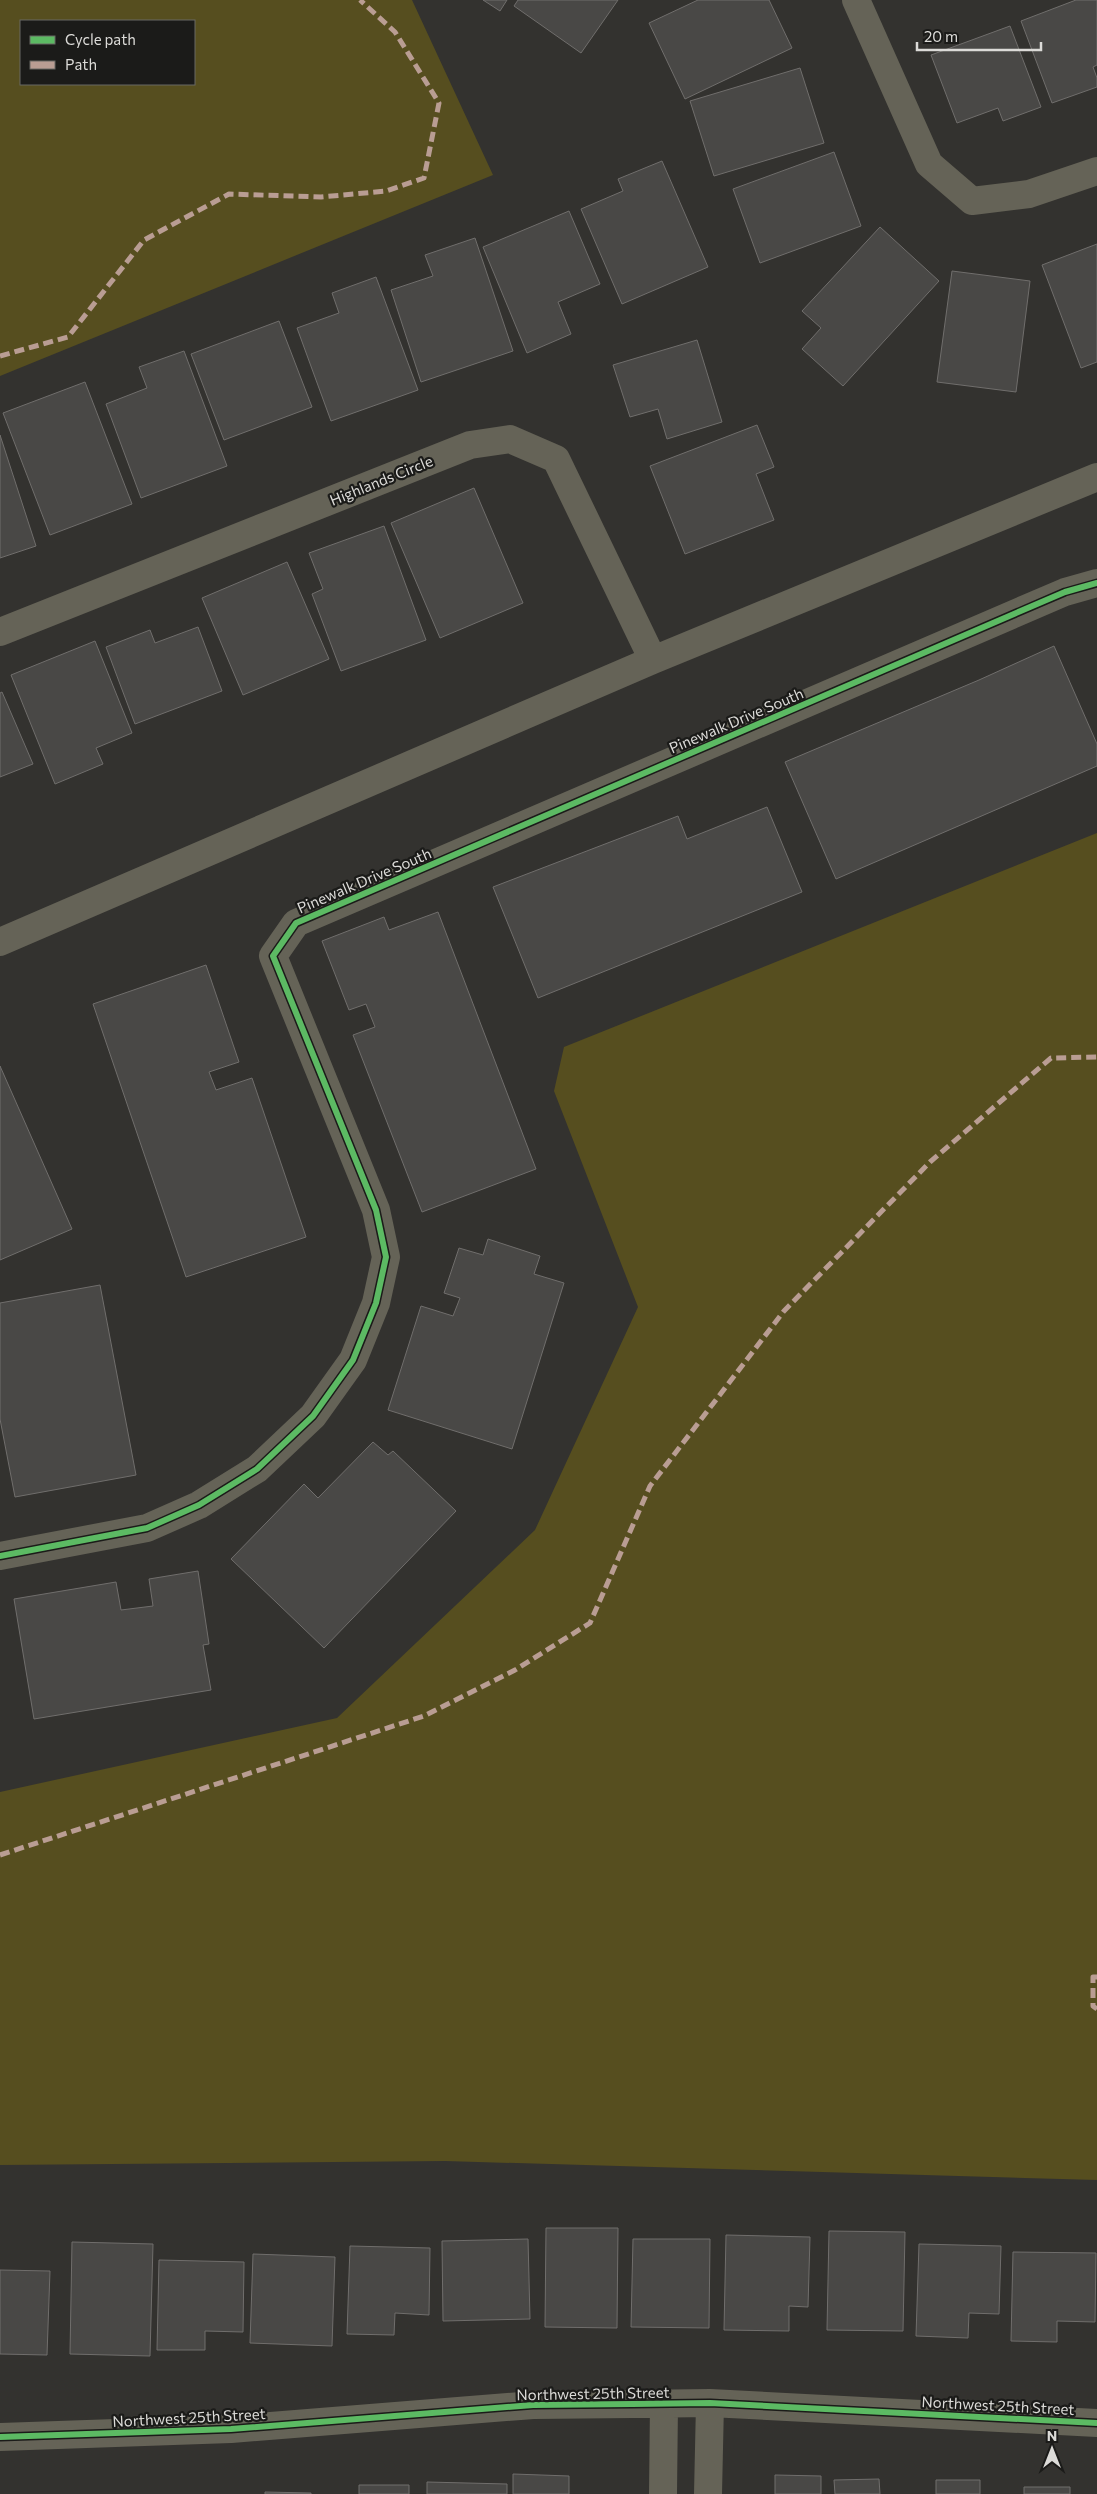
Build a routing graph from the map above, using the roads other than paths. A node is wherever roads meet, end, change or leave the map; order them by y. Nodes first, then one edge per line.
1 (856, 0) edge
2 (1097, 171) edge
3 (1097, 477) edge
4 (1097, 583) edge
5 (0, 632) edge
6 (653, 660) junction
7 (0, 942) edge
8 (0, 1556) edge
9 (710, 2403) junction
10 (664, 2404) junction
11 (1097, 2423) edge
12 (0, 2437) edge
13 (663, 2494) edge
14 (708, 2494) edge

1 - 2 street
3 - 6 street
4 - 8 street, Pinewalk Drive South
5 - 6 street, Highlands Circle
6 - 7 street
9 - 10 street, Northwest 25th Street
9 - 11 street, Northwest 25th Street
9 - 14 street
10 - 12 street, Northwest 25th Street
10 - 13 street, Northwest 25th Street

